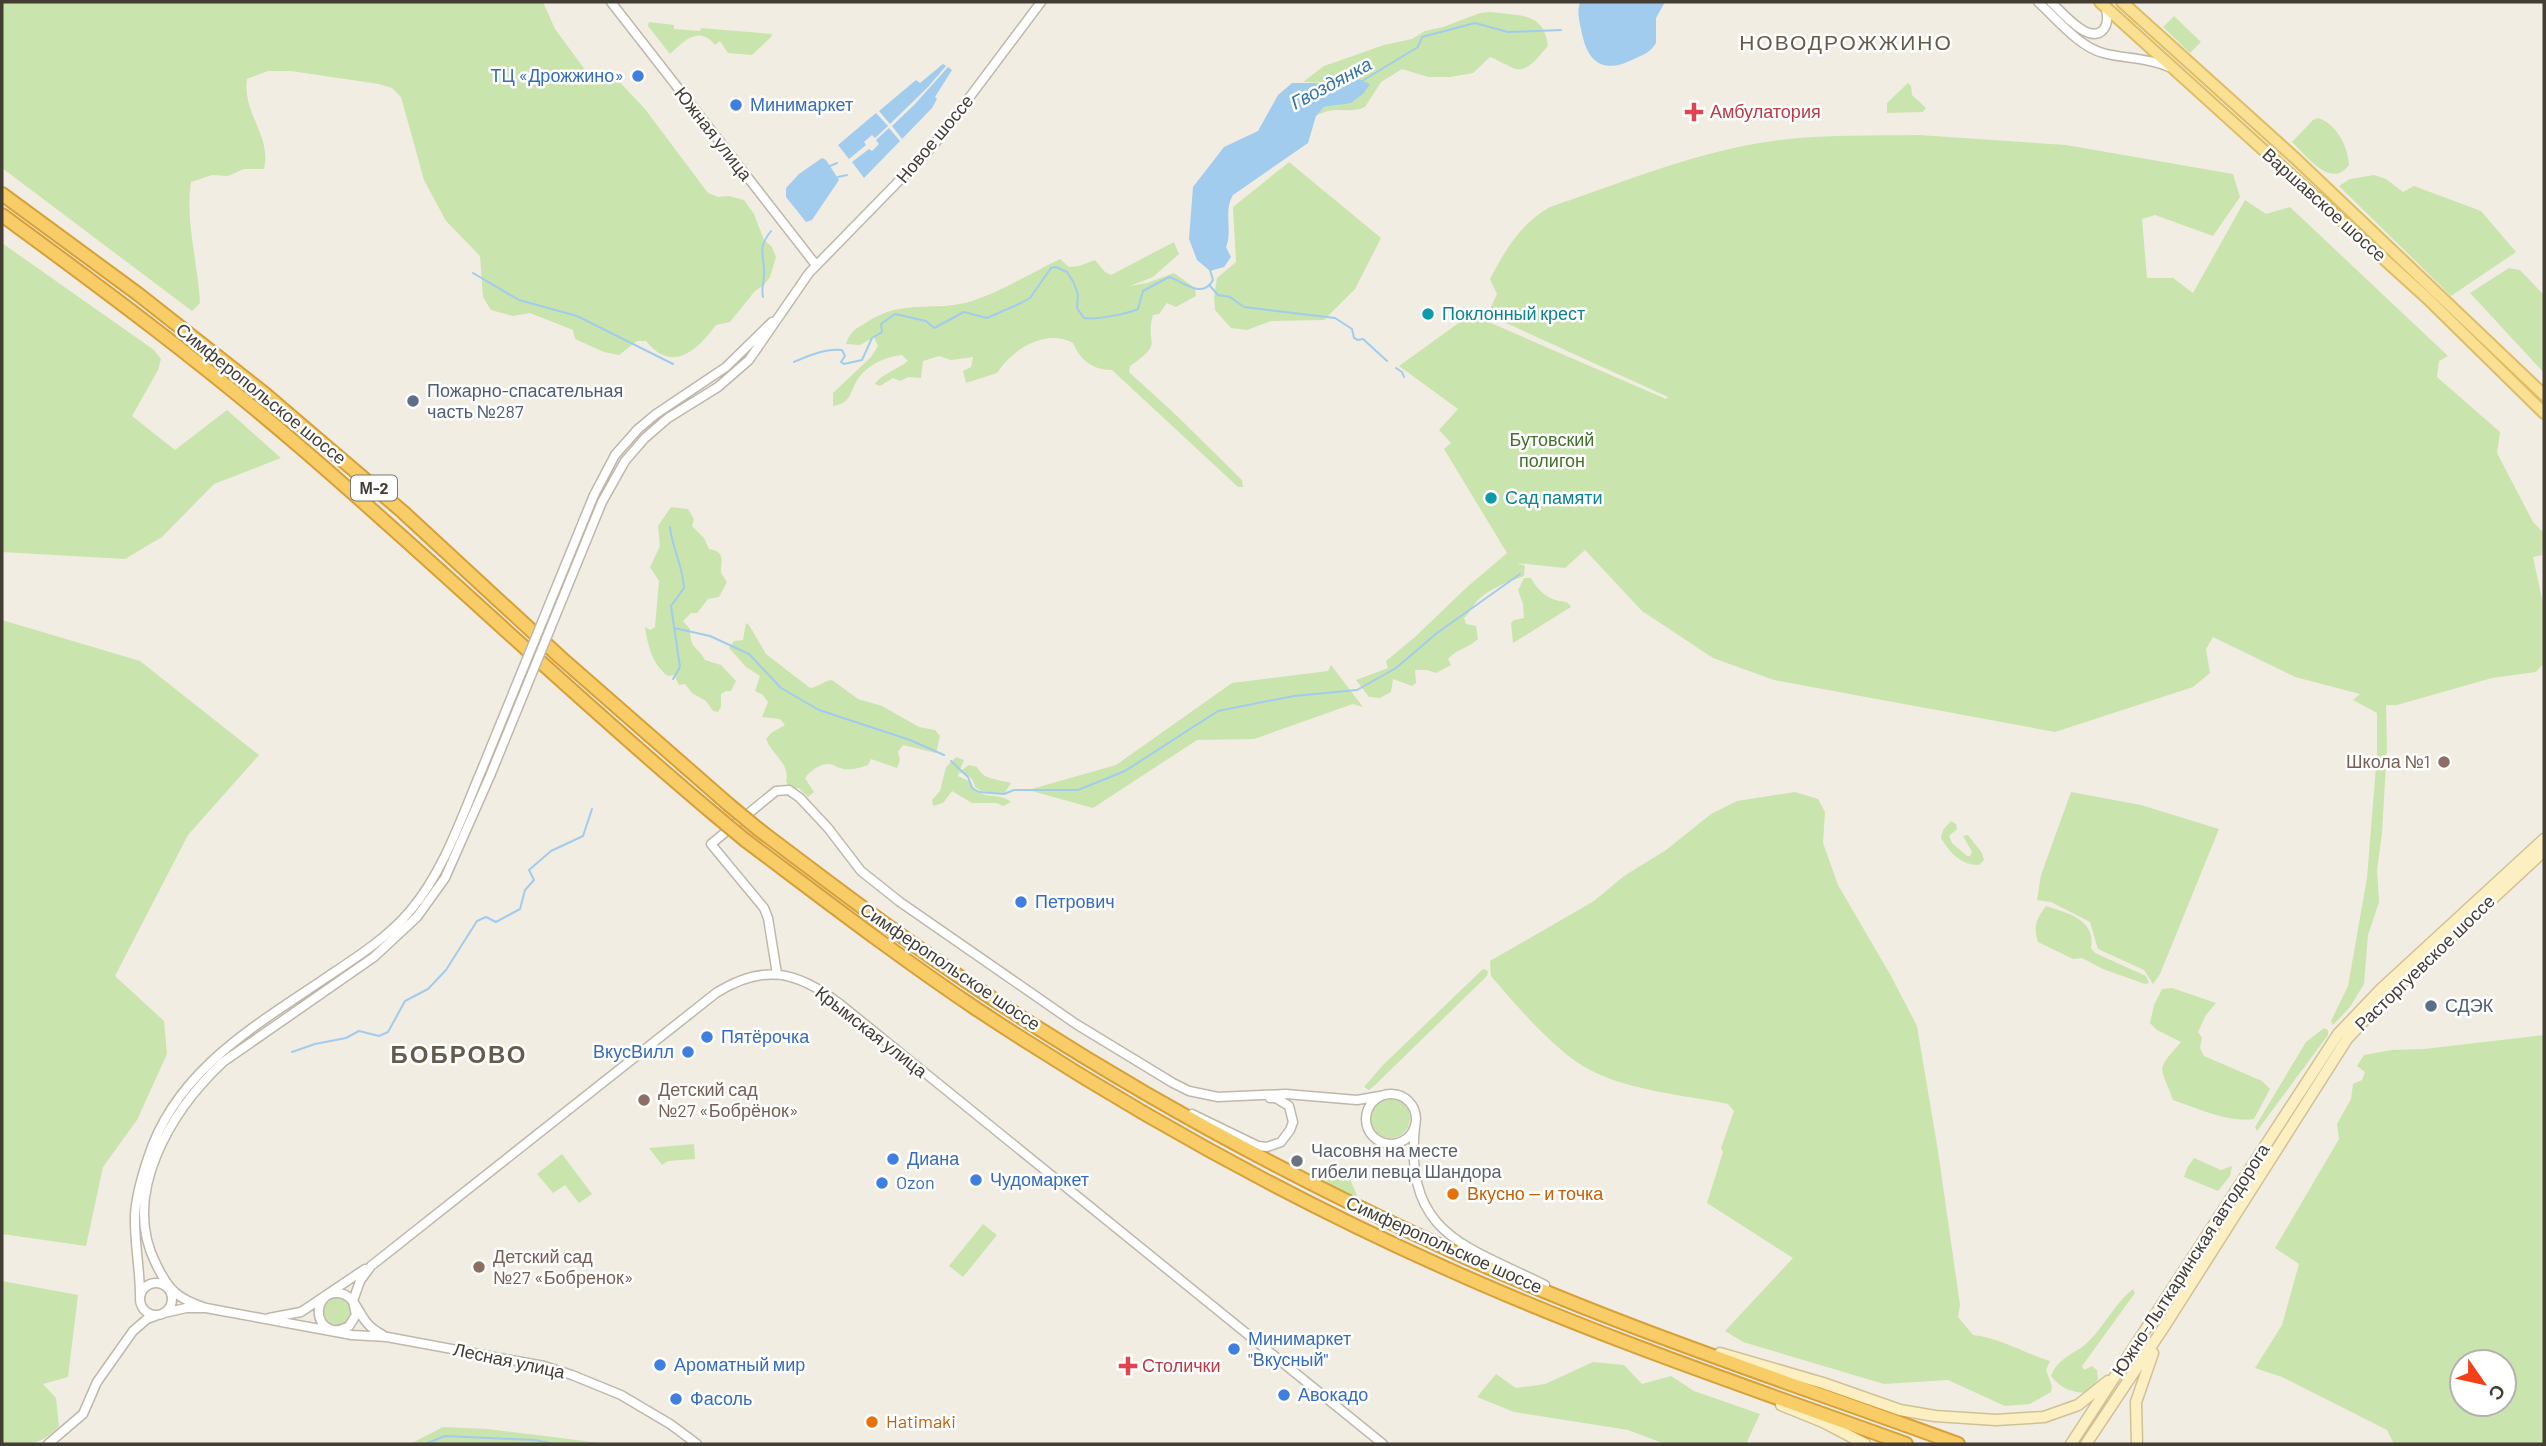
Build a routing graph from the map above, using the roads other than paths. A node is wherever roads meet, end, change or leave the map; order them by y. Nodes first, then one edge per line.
1 (611, 2) edge
2 (1041, 2) edge
3 (2038, 2) edge
4 (2051, 2) edge
5 (2122, 2) edge
6 (2103, 5) edge
7 (2075, 29) junction
8 (2175, 70) junction
9 (2, 194) edge
10 (2, 215) edge
11 (816, 265) junction
12 (779, 316) junction
13 (2543, 394) edge
14 (2531, 400) junction
15 (2544, 413) edge
16 (2544, 419) edge
17 (2544, 839) edge
18 (2544, 851) edge
19 (778, 974) junction
20 (2310, 1076) joint
21 (2318, 1084) joint
22 (1150, 1096) junction
23 (1257, 1096) junction
24 (1380, 1096) junction
25 (1415, 1126) junction
26 (371, 1266) junction
27 (171, 1292) junction
28 (326, 1296) junction
29 (140, 1299) junction
30 (353, 1301) junction
31 (206, 1308) junction
32 (1594, 1310) junction
33 (161, 1314) junction
34 (262, 1318) junction
35 (2164, 1327) junction
36 (336, 1330) junction
37 (134, 1331) junction
38 (1661, 1336) junction
39 (387, 1337) junction
40 (1651, 1352) junction
41 (2124, 1366) junction
42 (47, 1444) edge
43 (697, 1444) edge
44 (1383, 1444) edge
45 (1865, 1444) edge
46 (1906, 1444) edge
47 (1958, 1444) edge
48 (2071, 1444) edge
49 (2087, 1444) edge
50 (2137, 1444) edge

1 - 11 street, Южная улица
2 - 11 street, Новое шоссе
3 - 7 street
4 - 7 street
5 - 13 main road, Варшавское шоссе
6 - 7 street
6 - 8 main road, Варшавское шоссе
7 - 8 street
8 - 14 main road, Варшавское шоссе
9 - 22 highway, Симферопольское шоссе / М-2, bridge
10 - 40 highway, Симферопольское шоссе / М-2, bridge
11 - 12 street, Новое шоссе
12 - 27 street, bridge
12 - 29 street, bridge
14 - 15 main road, Варшавское шоссе
14 - 16 main road
17 - 20 main road, Расторгуевское шоссе
18 - 21 main road, Расторгуевское шоссе
19 - 23 street
19 - 26 street, Крымская улица
19 - 44 street, Крымская улица
20 - 41 main road, Южно-Лыткаринская автодорога
21 - 35 main road, Южно-Лыткаринская автодорога
22 - 23 street
22 - 32 highway, Симферопольское шоссе / М-2
23 - 24 street
24 - 25 street
24 - 25 street
25 - 32 street
26 - 28 street
26 - 30 street, Крымская улица
27 - 29 street
27 - 31 street
27 - 33 street
28 - 30 street
28 - 34 street
28 - 36 street
29 - 33 street
29 - 37 street
30 - 36 street
30 - 39 street
31 - 33 street
31 - 34 street, Лесная улица
32 - 38 highway, Симферопольское шоссе / М-2
33 - 37 street
34 - 36 street, Лесная улица
35 - 49 main road, Южно-Лыткаринская автодорога
35 - 50 main road
36 - 39 street, Лесная улица
37 - 42 street
38 - 41 main road
38 - 47 highway, Симферопольское шоссе / М-2
39 - 43 street, Лесная улица
40 - 45 main road
40 - 46 highway, Симферопольское шоссе / М-2
41 - 48 main road, Южно-Лыткаринская автодорога

